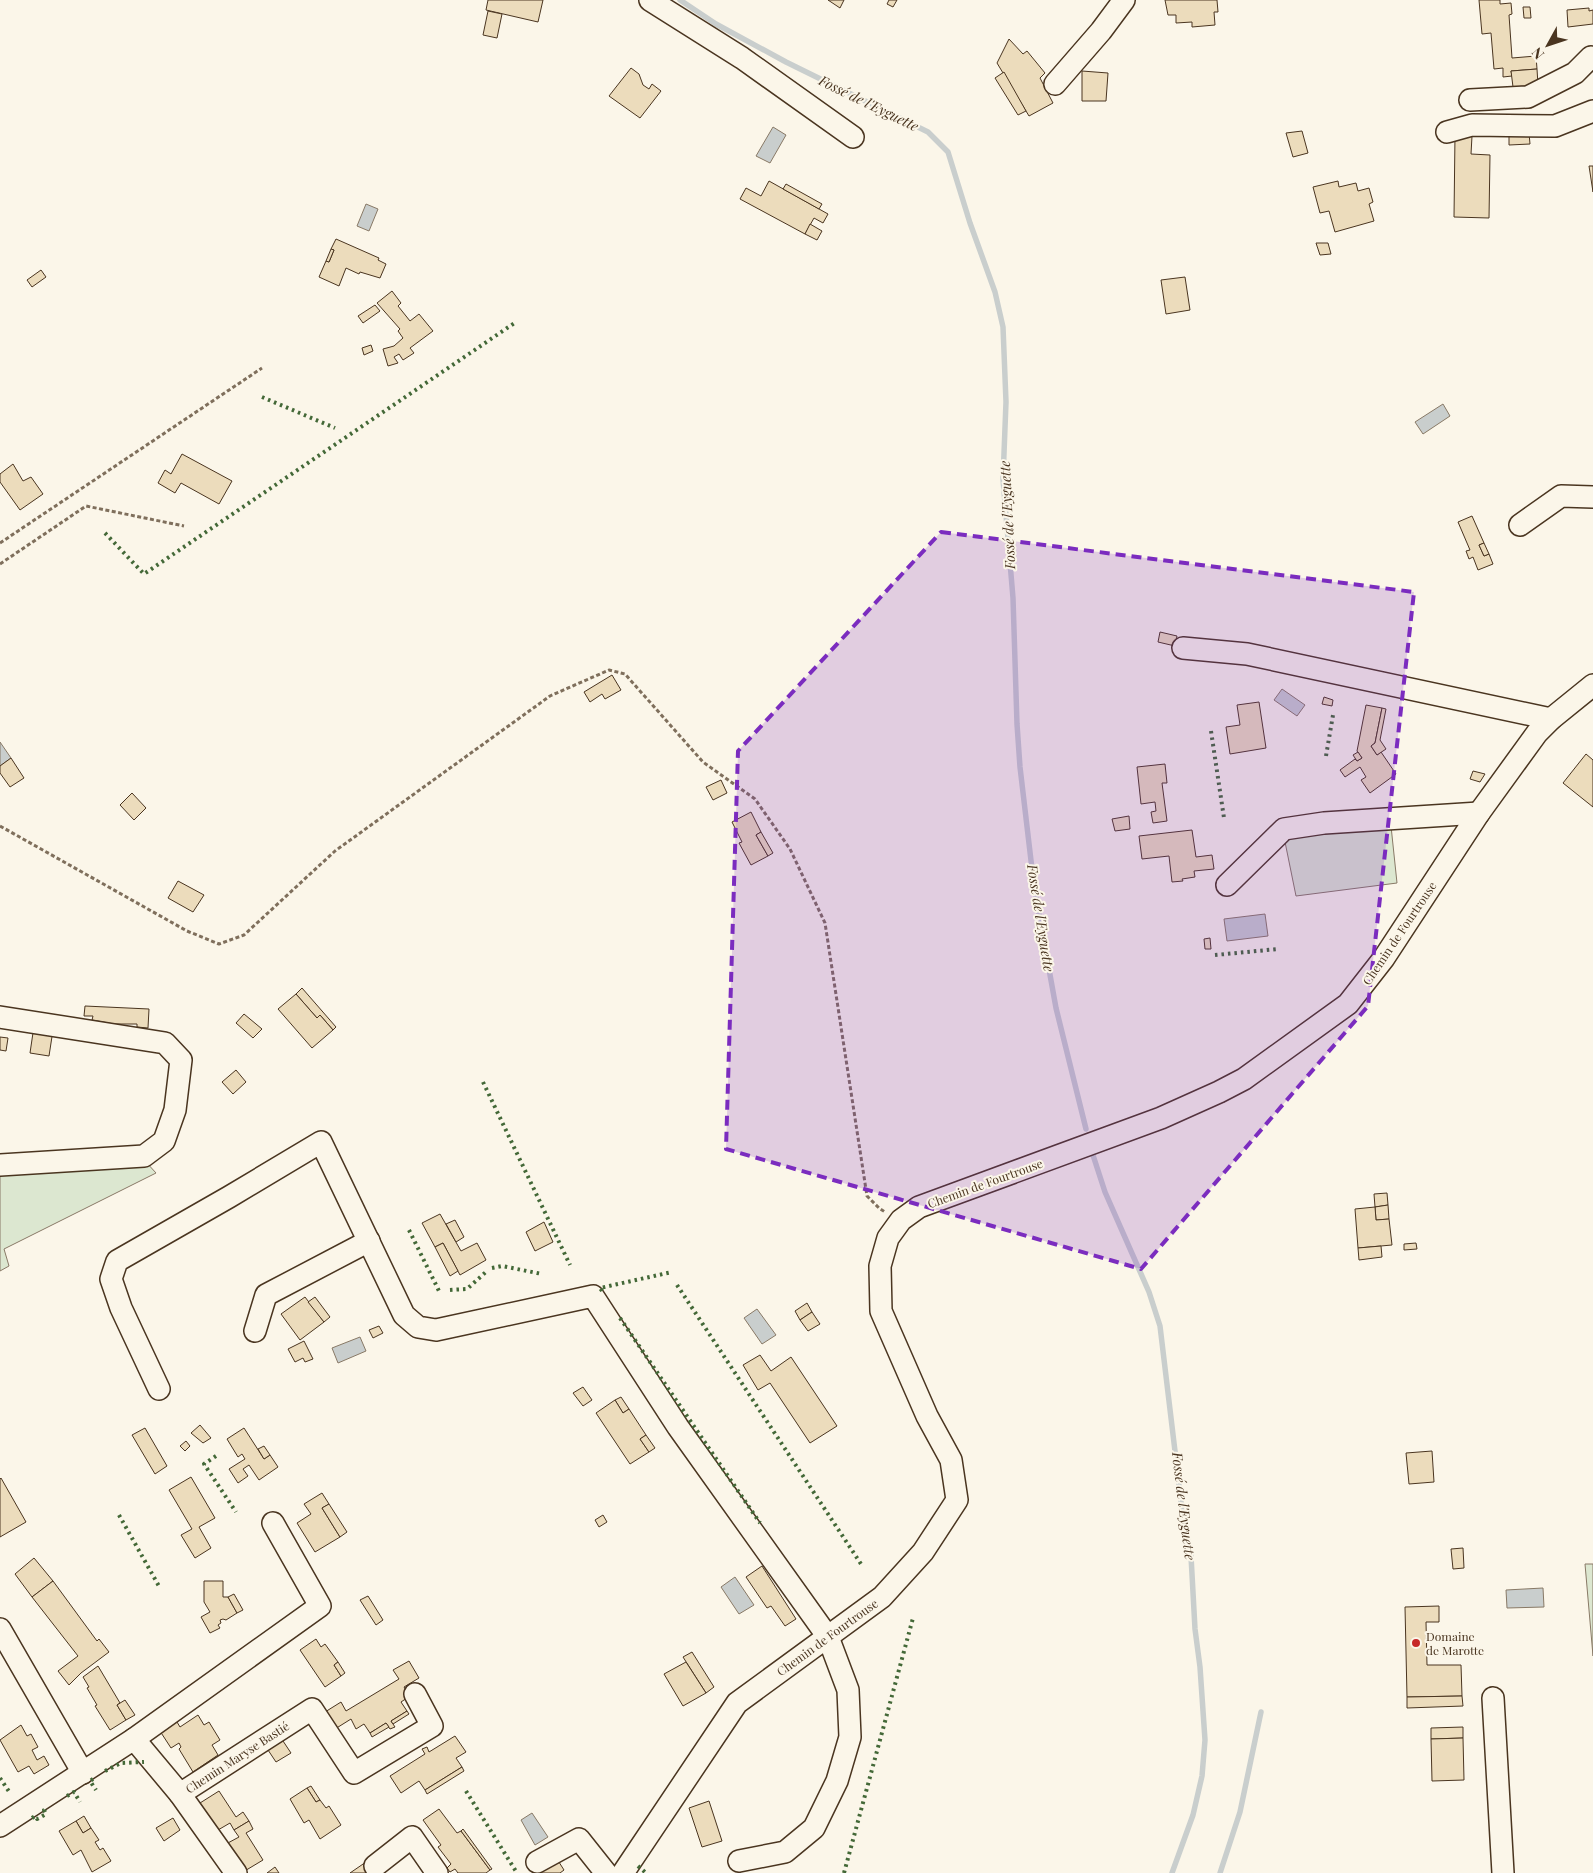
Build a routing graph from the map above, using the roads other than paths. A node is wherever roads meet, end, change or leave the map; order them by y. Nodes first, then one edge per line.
1 (650, 0) edge
2 (1124, 0) edge
3 (1592, 57) edge
4 (1054, 84) dead end
5 (1470, 100) dead end
6 (1593, 112) edge
7 (1447, 132) dead end
8 (853, 136) dead end
9 (1593, 497) edge
10 (1520, 525) dead end
11 (1183, 648) dead end
12 (1593, 685) edge
13 (1551, 719) junction
14 (1478, 813) junction
15 (1227, 885) dead end
16 (0, 1017) edge
17 (0, 1165) edge
18 (369, 1241) junction
19 (255, 1331) dead end
20 (159, 1389) dead end
21 (273, 1523) dead end
22 (0, 1629) edge
23 (828, 1637) junction
24 (415, 1694) dead end
25 (1493, 1698) dead end
26 (134, 1739) junction
27 (83, 1773) junction
28 (180, 1794) junction
29 (0, 1826) edge
30 (739, 1861) dead end
31 (537, 1862) dead end
32 (375, 1866) dead end
33 (236, 1873) edge
34 (437, 1873) edge
35 (606, 1873) edge
36 (623, 1873) edge
37 (1503, 1873) edge

1 - 8 street
2 - 4 street
3 - 5 street
6 - 7 street
9 - 10 street
11 - 13 street
12 - 13 street, Chemin de Fourtrouse
13 - 14 street, Chemin de Fourtrouse
14 - 15 street
14 - 23 street, Chemin de Fourtrouse
16 - 17 street
18 - 19 street
18 - 20 street
18 - 23 street
21 - 26 street
22 - 27 street
23 - 30 street
23 - 36 street, Chemin de Fourtrouse
24 - 28 street, Chemin Maryse Bastié
25 - 37 street
26 - 27 street
26 - 28 street, Chemin Maryse Bastié
27 - 29 street
28 - 33 street
31 - 35 street
32 - 34 street

